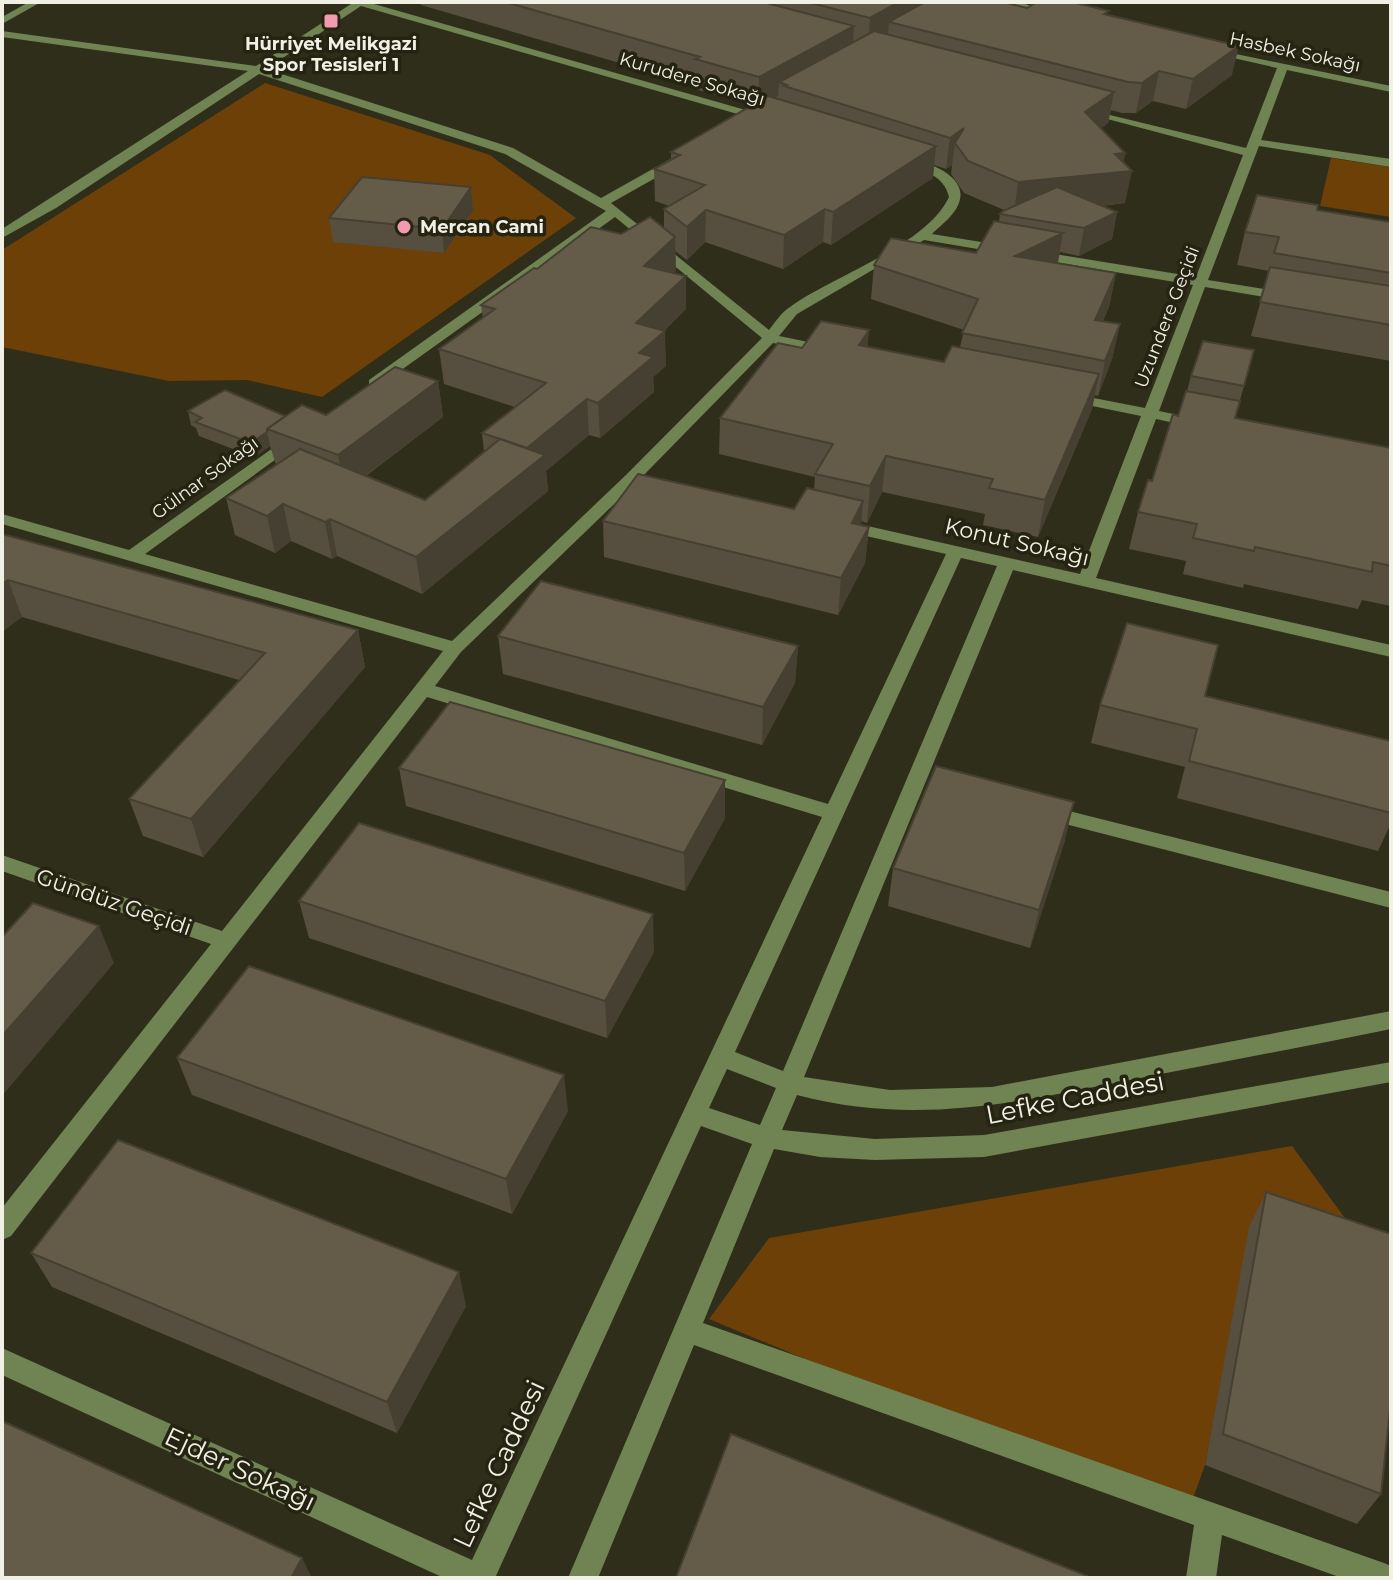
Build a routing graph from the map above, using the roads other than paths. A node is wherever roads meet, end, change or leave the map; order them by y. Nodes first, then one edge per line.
1 (36, 2) edge
2 (361, 2) edge
3 (1006, 2) edge
4 (1067, 16) edge
5 (2, 21) edge
6 (2, 34) edge
7 (1206, 49) edge
8 (1283, 67) junction
9 (255, 69) junction
10 (1391, 89) edge
11 (1067, 105) edge
12 (771, 115) edge
13 (757, 116) junction
14 (744, 123) edge
15 (1252, 147) junction
16 (693, 152) edge
17 (893, 158) edge
18 (1391, 163) edge
19 (608, 207) junction
20 (2, 234) edge
21 (922, 236) junction
22 (1200, 282) junction
23 (1303, 300) edge
24 (770, 338) junction
25 (846, 354) edge
26 (360, 392) edge
27 (1059, 396) edge
28 (1150, 414) junction
29 (1210, 425) edge
30 (309, 429) edge
31 (817, 519) edge
32 (4, 522) edge
33 (956, 551) junction
34 (131, 556) junction
35 (1007, 563) junction
36 (1086, 581) junction
37 (455, 648) junction
38 (1391, 651) edge
39 (423, 689) junction
40 (1024, 807) edge
41 (834, 813) junction
42 (2, 863) edge
43 (1391, 900) edge
44 (226, 941) junction
45 (1391, 1020) edge
46 (721, 1056) junction
47 (1391, 1072) edge
48 (790, 1083) junction
49 (695, 1114) junction
50 (768, 1137) junction
51 (2, 1228) edge
52 (687, 1330) junction
53 (2, 1361) edge
54 (1210, 1516) junction
55 (479, 1578) edge
56 (583, 1578) edge
57 (1201, 1578) edge
58 (1384, 1578) edge

1 - 5 street
2 - 9 street
2 - 13 street, Kurudere Sokağı
3 - 4 street
6 - 9 street
7 - 8 street, Hasbek Sokağı
8 - 10 street, Hasbek Sokağı
8 - 15 street, Uzundere Geçidi
9 - 19 street
9 - 20 street
11 - 15 street
12 - 13 street, Kurudere Sokağı
13 - 14 street
15 - 18 street
15 - 22 street, Uzundere Geçidi
16 - 19 street
17 - 21 street
19 - 24 street
19 - 26 street
21 - 22 street
21 - 24 street
22 - 23 street
22 - 28 street, Uzundere Geçidi
24 - 25 street
24 - 37 street
27 - 28 street
28 - 29 street
28 - 36 street, Uzundere Geçidi
30 - 34 street, Gülnar Sokağı
31 - 33 street, Konut Sokağı
32 - 34 street
33 - 35 street, Konut Sokağı
33 - 41 street, Lefke Caddesi
34 - 37 street
35 - 36 street, Konut Sokağı
35 - 48 street
36 - 38 street, Konut Sokağı
37 - 39 street
39 - 41 street
39 - 44 street
40 - 43 street
41 - 46 street, Lefke Caddesi
42 - 44 street, Gündüz Geçidi
44 - 51 street
45 - 48 street, Lefke Caddesi
46 - 48 street, Lefke Caddesi
46 - 49 street, Lefke Caddesi
47 - 50 street, Lefke Caddesi
48 - 50 street
49 - 50 street, Lefke Caddesi
49 - 55 street, Lefke Caddesi
50 - 52 street
52 - 54 street
52 - 56 street
53 - 55 street, Ejder Sokağı
54 - 57 street
54 - 58 street

